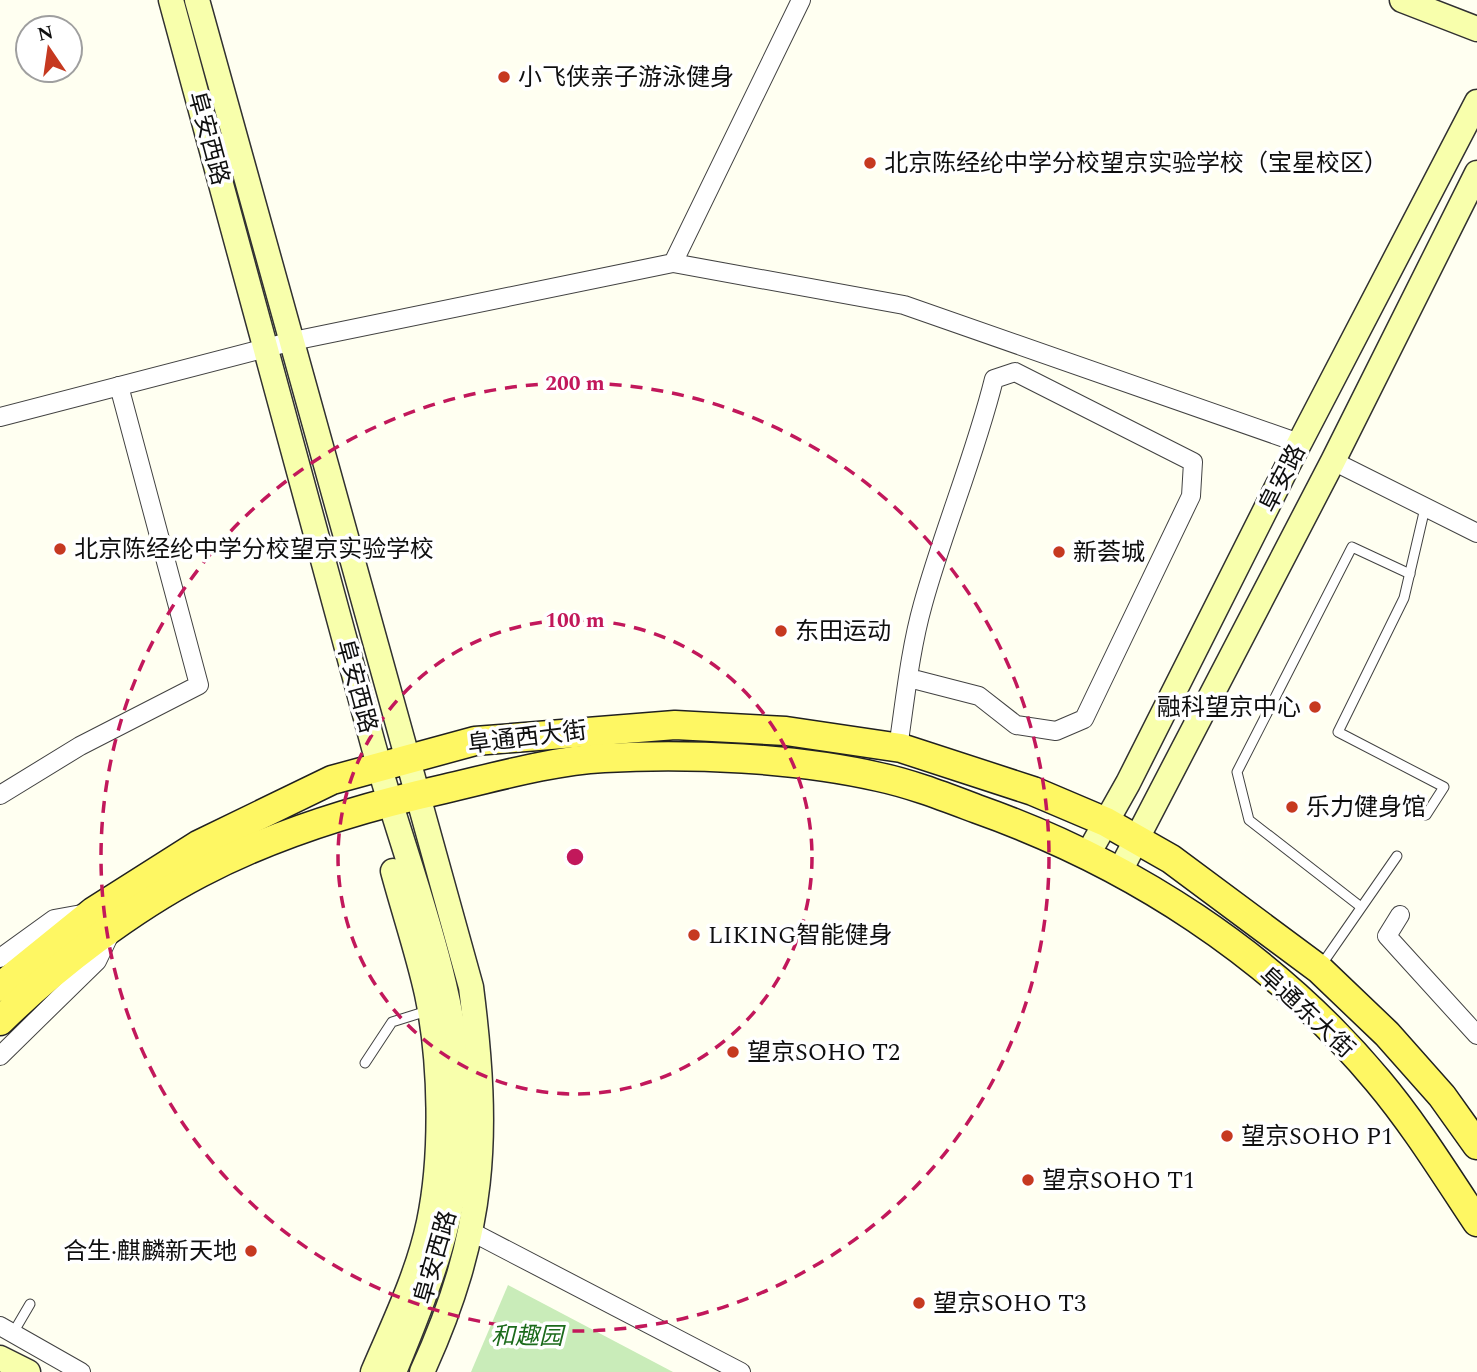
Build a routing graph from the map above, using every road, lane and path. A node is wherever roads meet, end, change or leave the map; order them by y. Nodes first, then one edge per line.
1 (171, 0) edge
2 (197, 0) edge
3 (801, 0) edge
4 (1402, 0) edge
5 (1477, 29) edge
6 (1477, 102) edge
7 (1477, 173) edge
8 (673, 262) junction
9 (293, 341) junction
10 (260, 350) junction
11 (119, 386) junction
12 (0, 417) edge
13 (1299, 443) junction
14 (1333, 461) junction
15 (1425, 508) junction
16 (1477, 533) edge
17 (1410, 574) junction
18 (909, 678) junction
19 (898, 748) junction
20 (1143, 755) junction
21 (405, 758) junction
22 (371, 769) junction
23 (1171, 775) junction
24 (416, 795) junction
25 (0, 796) edge
26 (381, 804) junction
27 (1426, 816) dead end
28 (1106, 822) junction
29 (1137, 839) junction
30 (1088, 854) junction
31 (1397, 856) dead end
32 (1120, 872) junction
33 (1361, 907) junction
34 (1401, 915) dead end
35 (103, 919) junction
36 (0, 958) edge
37 (1319, 969) junction
38 (0, 987) edge
39 (429, 1010) junction
40 (0, 1021) edge
41 (1477, 1035) edge
42 (0, 1056) edge
43 (365, 1063) dead end
44 (1477, 1145) edge
45 (1477, 1222) edge
46 (472, 1232) junction
47 (30, 1304) dead end
48 (7, 1329) edge
49 (0, 1358) edge
50 (28, 1372) edge
51 (81, 1372) edge
52 (373, 1372) edge
53 (394, 1372) edge
54 (422, 1372) edge
55 (741, 1372) edge

1 - 10 main road, 阜安西路
2 - 9 main road, 阜安西路
3 - 8 street
4 - 5 main road
6 - 13 main road, 阜安路
7 - 14 main road, 阜安路
8 - 9 street
8 - 13 street
9 - 10 street
9 - 21 main road, 阜安西路
10 - 11 street
10 - 22 main road, 阜安西路
11 - 12 street
11 - 25 street
13 - 20 main road, 阜安路
14 - 15 street
14 - 23 main road, 阜安路
15 - 16 street
15 - 17 lane
17 - 27 lane
17 - 33 lane
18 - 18 street
18 - 19 street
19 - 21 main road, 阜通西大街
19 - 28 main road, 阜通西大街
20 - 23 main road
20 - 28 main road, 阜安路
21 - 22 main road, 阜通西大街
21 - 24 main road, 阜安西路
22 - 26 main road, 阜安西路
22 - 35 main road, 阜通西大街
23 - 29 main road, 阜安路
24 - 26 main road, 阜通西大街
24 - 30 main road, 阜通西大街
24 - 46 main road, 阜安西路
26 - 35 main road, 阜通西大街
26 - 39 main road
26 - 53 main road, 阜安西路
28 - 29 main road, 阜通东大街
28 - 30 main road, 阜安路
29 - 32 main road, 阜安路
29 - 37 main road, 阜通东大街
30 - 32 main road, 阜通东大街
31 - 33 lane
32 - 45 main road, 阜通东大街
33 - 37 lane
34 - 41 street
35 - 36 street
35 - 38 main road, 阜通西大街
35 - 40 main road, 阜通西大街
35 - 42 street
37 - 44 main road, 阜通东大街
39 - 43 lane
39 - 52 main road
46 - 54 main road, 阜安西路
46 - 55 street
47 - 48 lane
48 - 51 street
49 - 50 main road

